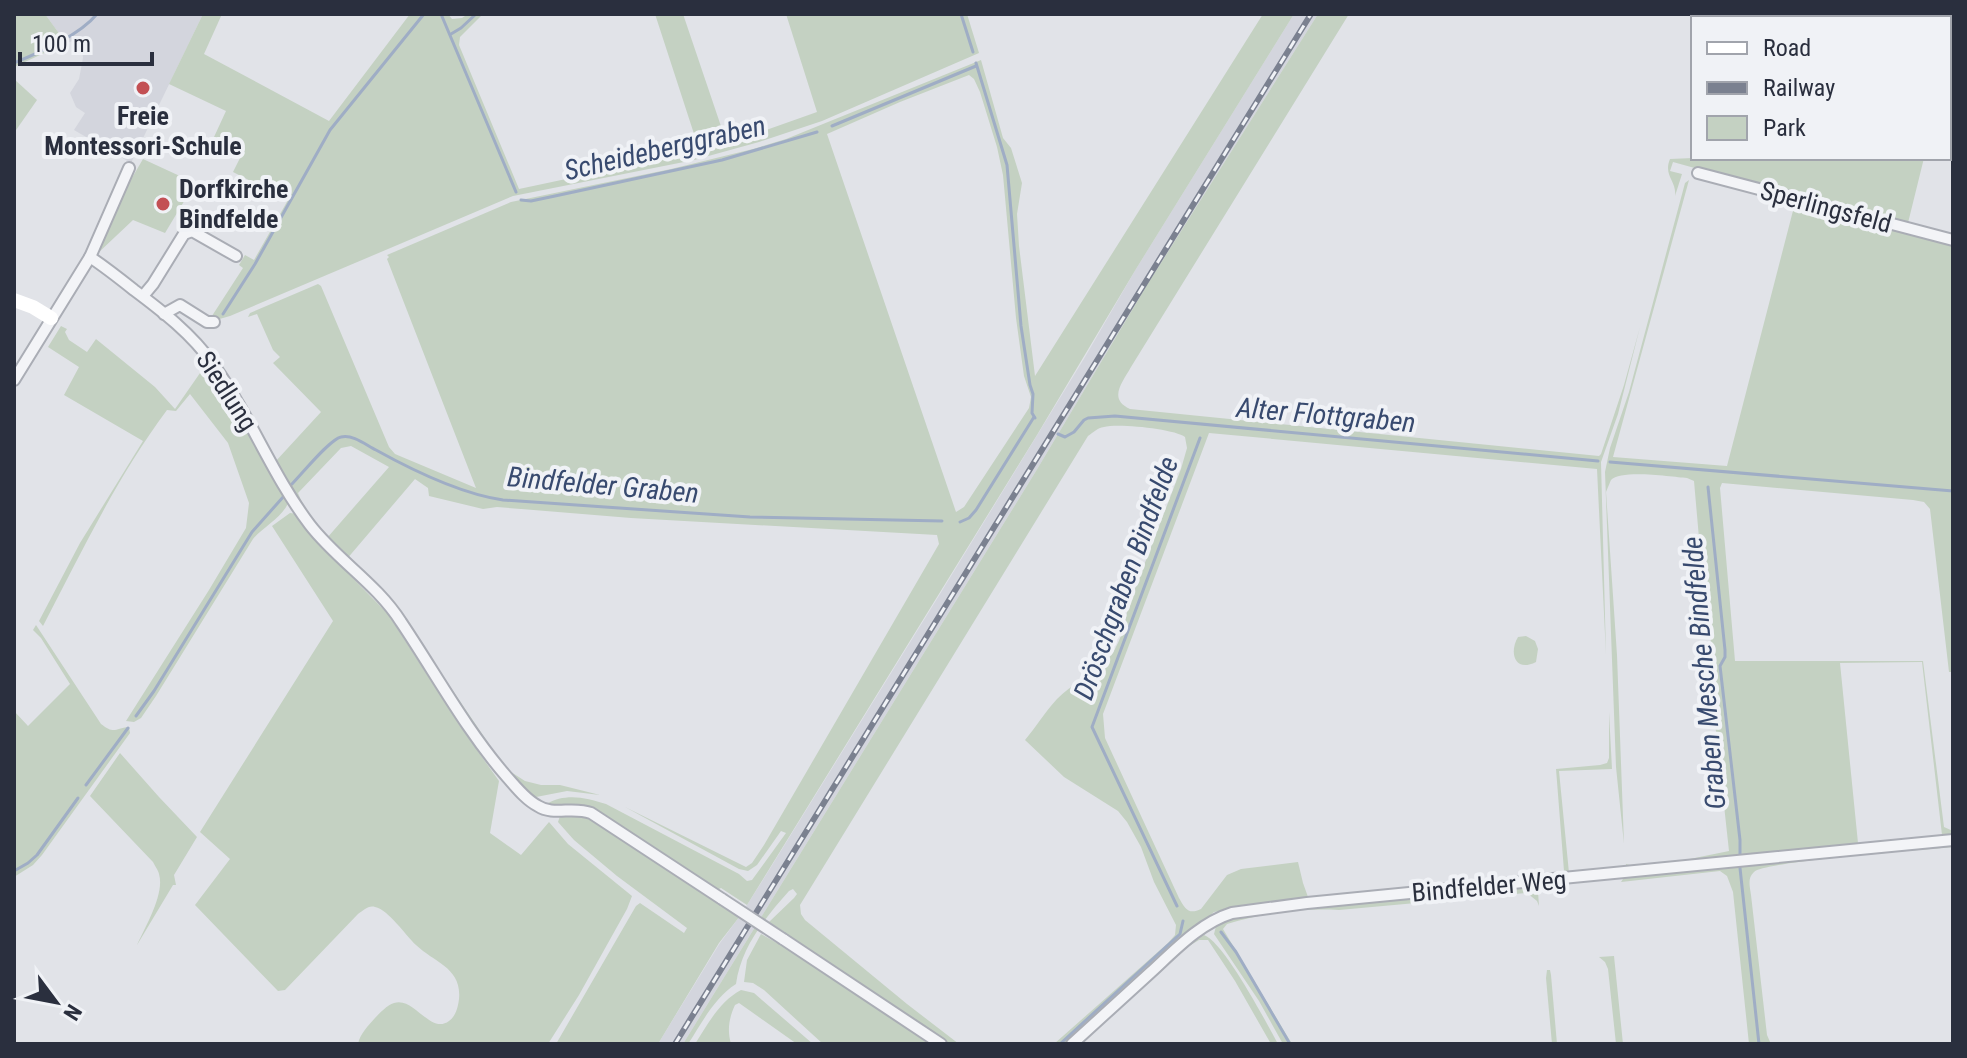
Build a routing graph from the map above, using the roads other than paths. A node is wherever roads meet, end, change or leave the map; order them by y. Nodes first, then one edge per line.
1 (129, 168) dead end
2 (1698, 173) dead end
3 (1953, 240) edge
4 (236, 256) dead end
5 (90, 257) junction
6 (143, 296) junction
7 (14, 300) edge
8 (164, 314) junction
9 (51, 318) junction
10 (214, 322) dead end
11 (14, 380) edge
12 (1953, 840) edge
13 (941, 1044) edge
14 (1072, 1044) edge

1 - 5 street
2 - 3 street, Sperlingsfeld
4 - 6 street
5 - 6 street, Siedlung
5 - 9 street
6 - 8 street, Siedlung
7 - 9 street
8 - 10 street
8 - 13 street, Siedlung, bridge
9 - 11 street
12 - 14 street, Bindfelder Weg

